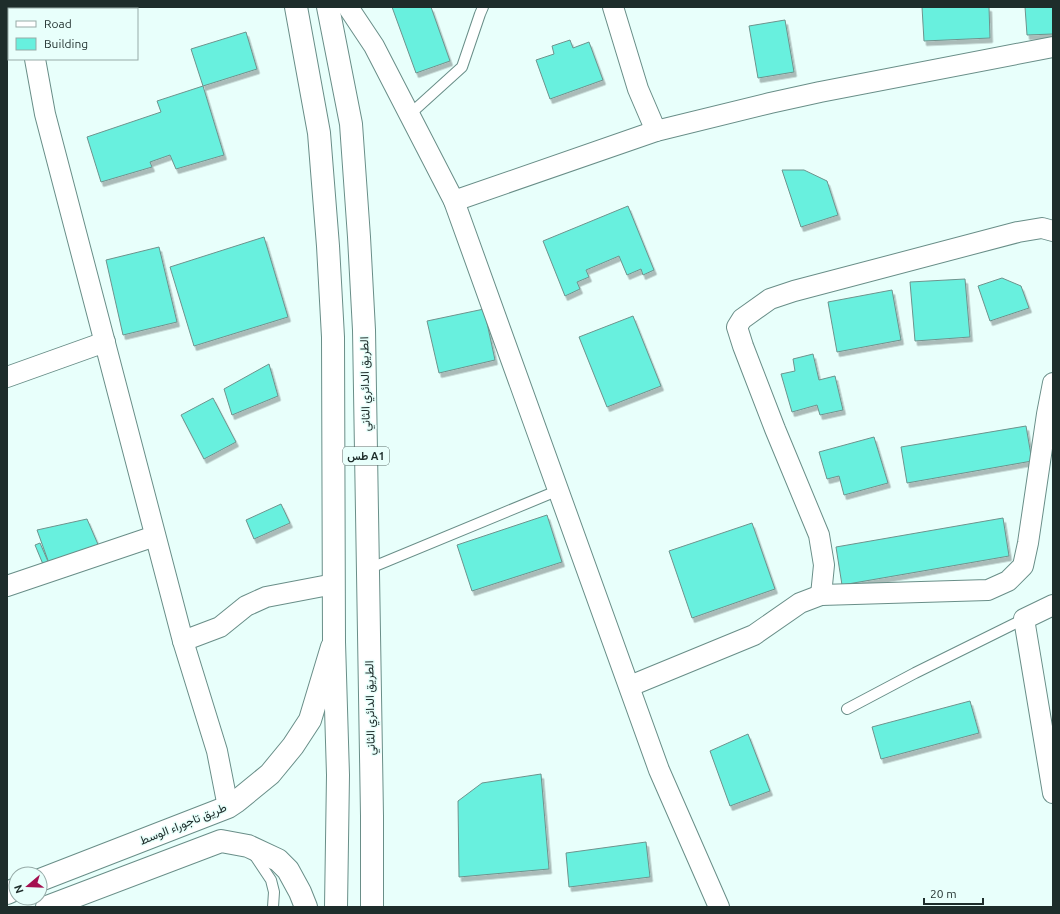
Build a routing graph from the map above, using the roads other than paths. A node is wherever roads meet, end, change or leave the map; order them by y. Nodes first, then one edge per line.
1 (296, 7) edge
2 (328, 7) edge
3 (348, 7) edge
4 (483, 7) edge
5 (613, 7) edge
6 (1053, 47) edge
7 (35, 60) edge
8 (409, 114) junction
9 (656, 130) junction
10 (454, 201) junction
11 (1053, 231) edge
12 (105, 342) junction
13 (7, 377) edge
14 (1053, 384) edge
15 (559, 490) junction
16 (155, 536) junction
17 (368, 569) junction
18 (334, 584) junction
19 (7, 586) edge
20 (821, 595) junction
21 (1053, 605) edge
22 (1024, 620) junction
23 (183, 641) junction
24 (334, 642) junction
25 (630, 686) junction
26 (846, 709) dead end
27 (1053, 793) edge
28 (228, 806) junction
29 (248, 846) junction
30 (48, 877) edge
31 (47, 907) edge
32 (273, 907) edge
33 (306, 907) edge
34 (336, 907) edge
35 (372, 907) edge
36 (719, 907) edge

1 - 18 main road, طس A1
2 - 17 main road, الطريق الدائري الثاني / طس A1
3 - 8 street
4 - 8 lane
5 - 9 street
6 - 9 street
7 - 12 street
8 - 10 street
9 - 10 street
10 - 15 street
11 - 20 street
12 - 13 street
12 - 16 street
14 - 20 street
15 - 17 lane
15 - 25 street
16 - 19 street
16 - 23 street
17 - 35 main road, الطريق الدائري الثاني / طس A1
18 - 23 street
18 - 24 main road, طس A1
20 - 25 street
21 - 22 street
22 - 26 lane
22 - 27 street
23 - 28 street
24 - 28 main road, طريق تاجوراء الوسط
24 - 34 main road, طس A1
25 - 36 street
28 - 30 main road, طريق تاجوراء الوسط
29 - 31 main road
29 - 32 lane
29 - 33 main road

